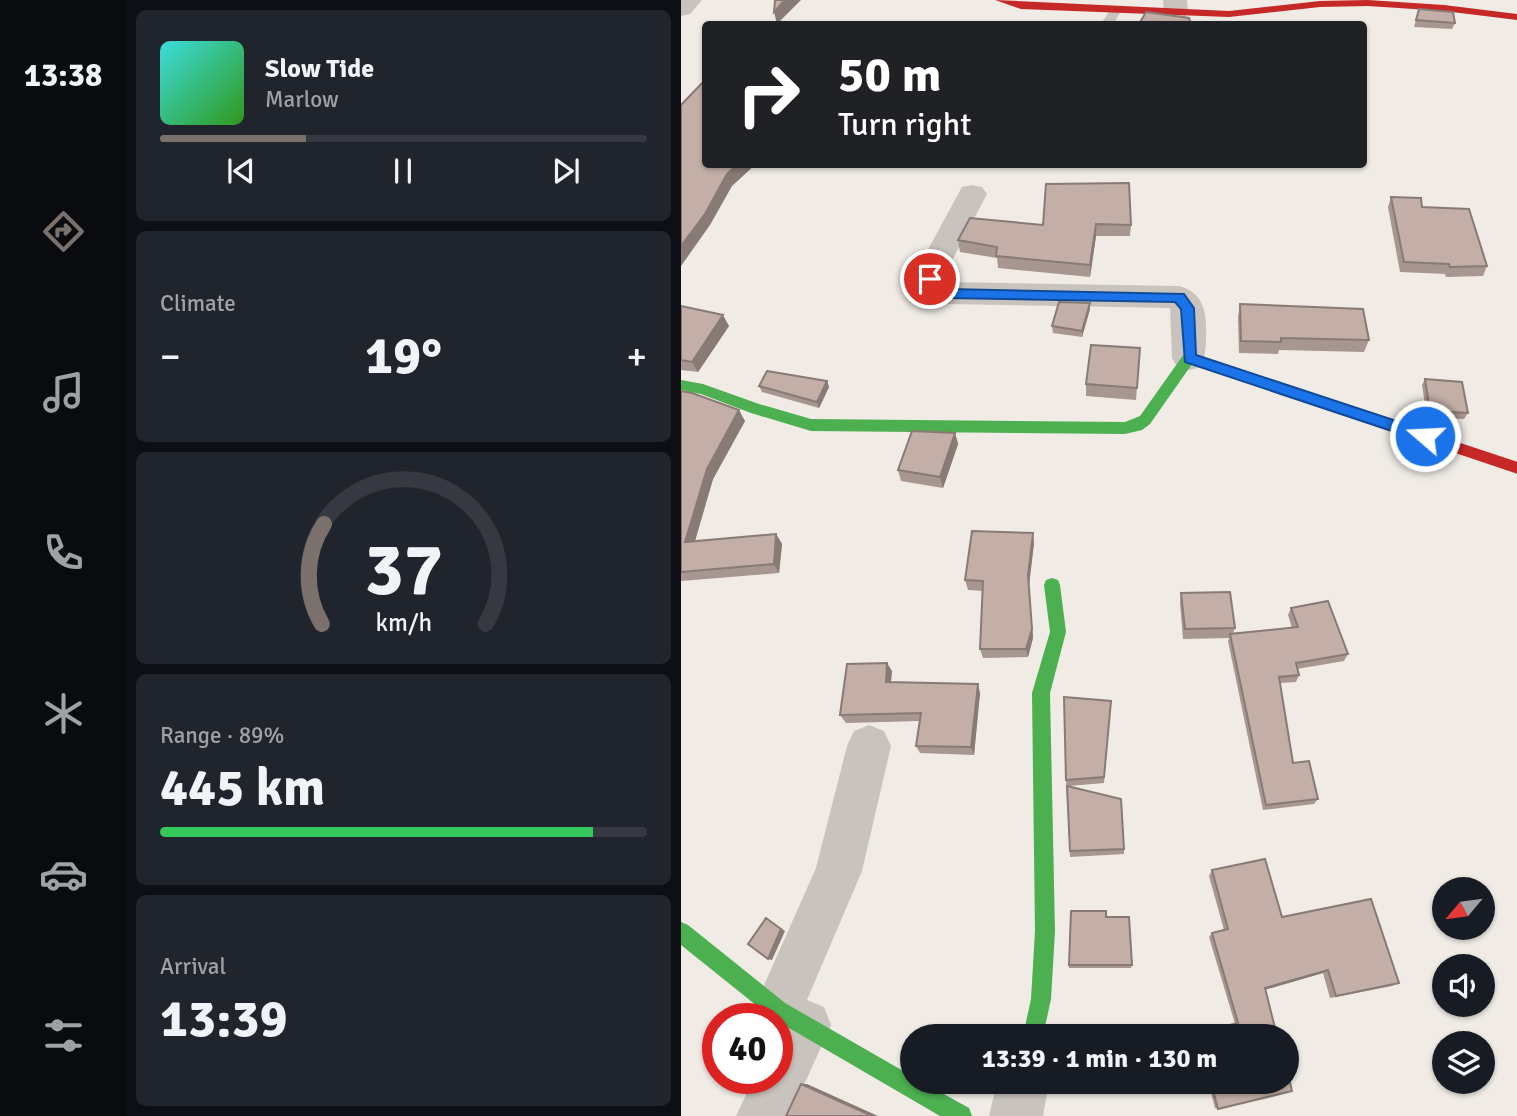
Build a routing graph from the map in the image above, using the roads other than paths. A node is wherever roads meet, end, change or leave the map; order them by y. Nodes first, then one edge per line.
1 (690, 0) edge
2 (1000, 0) edge
3 (1384, 2) edge
4 (1176, 6) edge
5 (681, 9) edge
6 (1116, 10) junction
7 (1517, 17) edge
8 (1109, 21) edge
9 (972, 194) dead end
10 (1189, 358) junction
11 (681, 385) edge
12 (1517, 468) edge
13 (1052, 585) dead end
14 (869, 746) dead end
15 (681, 934) edge
16 (772, 1003) edge
17 (793, 1015) edge
18 (793, 1019) edge
19 (1036, 1024) edge
20 (770, 1094) edge
21 (1021, 1094) edge
22 (763, 1116) edge
23 (961, 1116) edge
24 (1016, 1116) edge

1 - 5 street
2 - 6 street
3 - 4 street
3 - 7 street
4 - 6 street
6 - 8 lane
9 - 10 street
10 - 11 street
10 - 12 street
13 - 19 street
14 - 17 street
15 - 16 street
18 - 23 street
20 - 22 street
21 - 24 street

